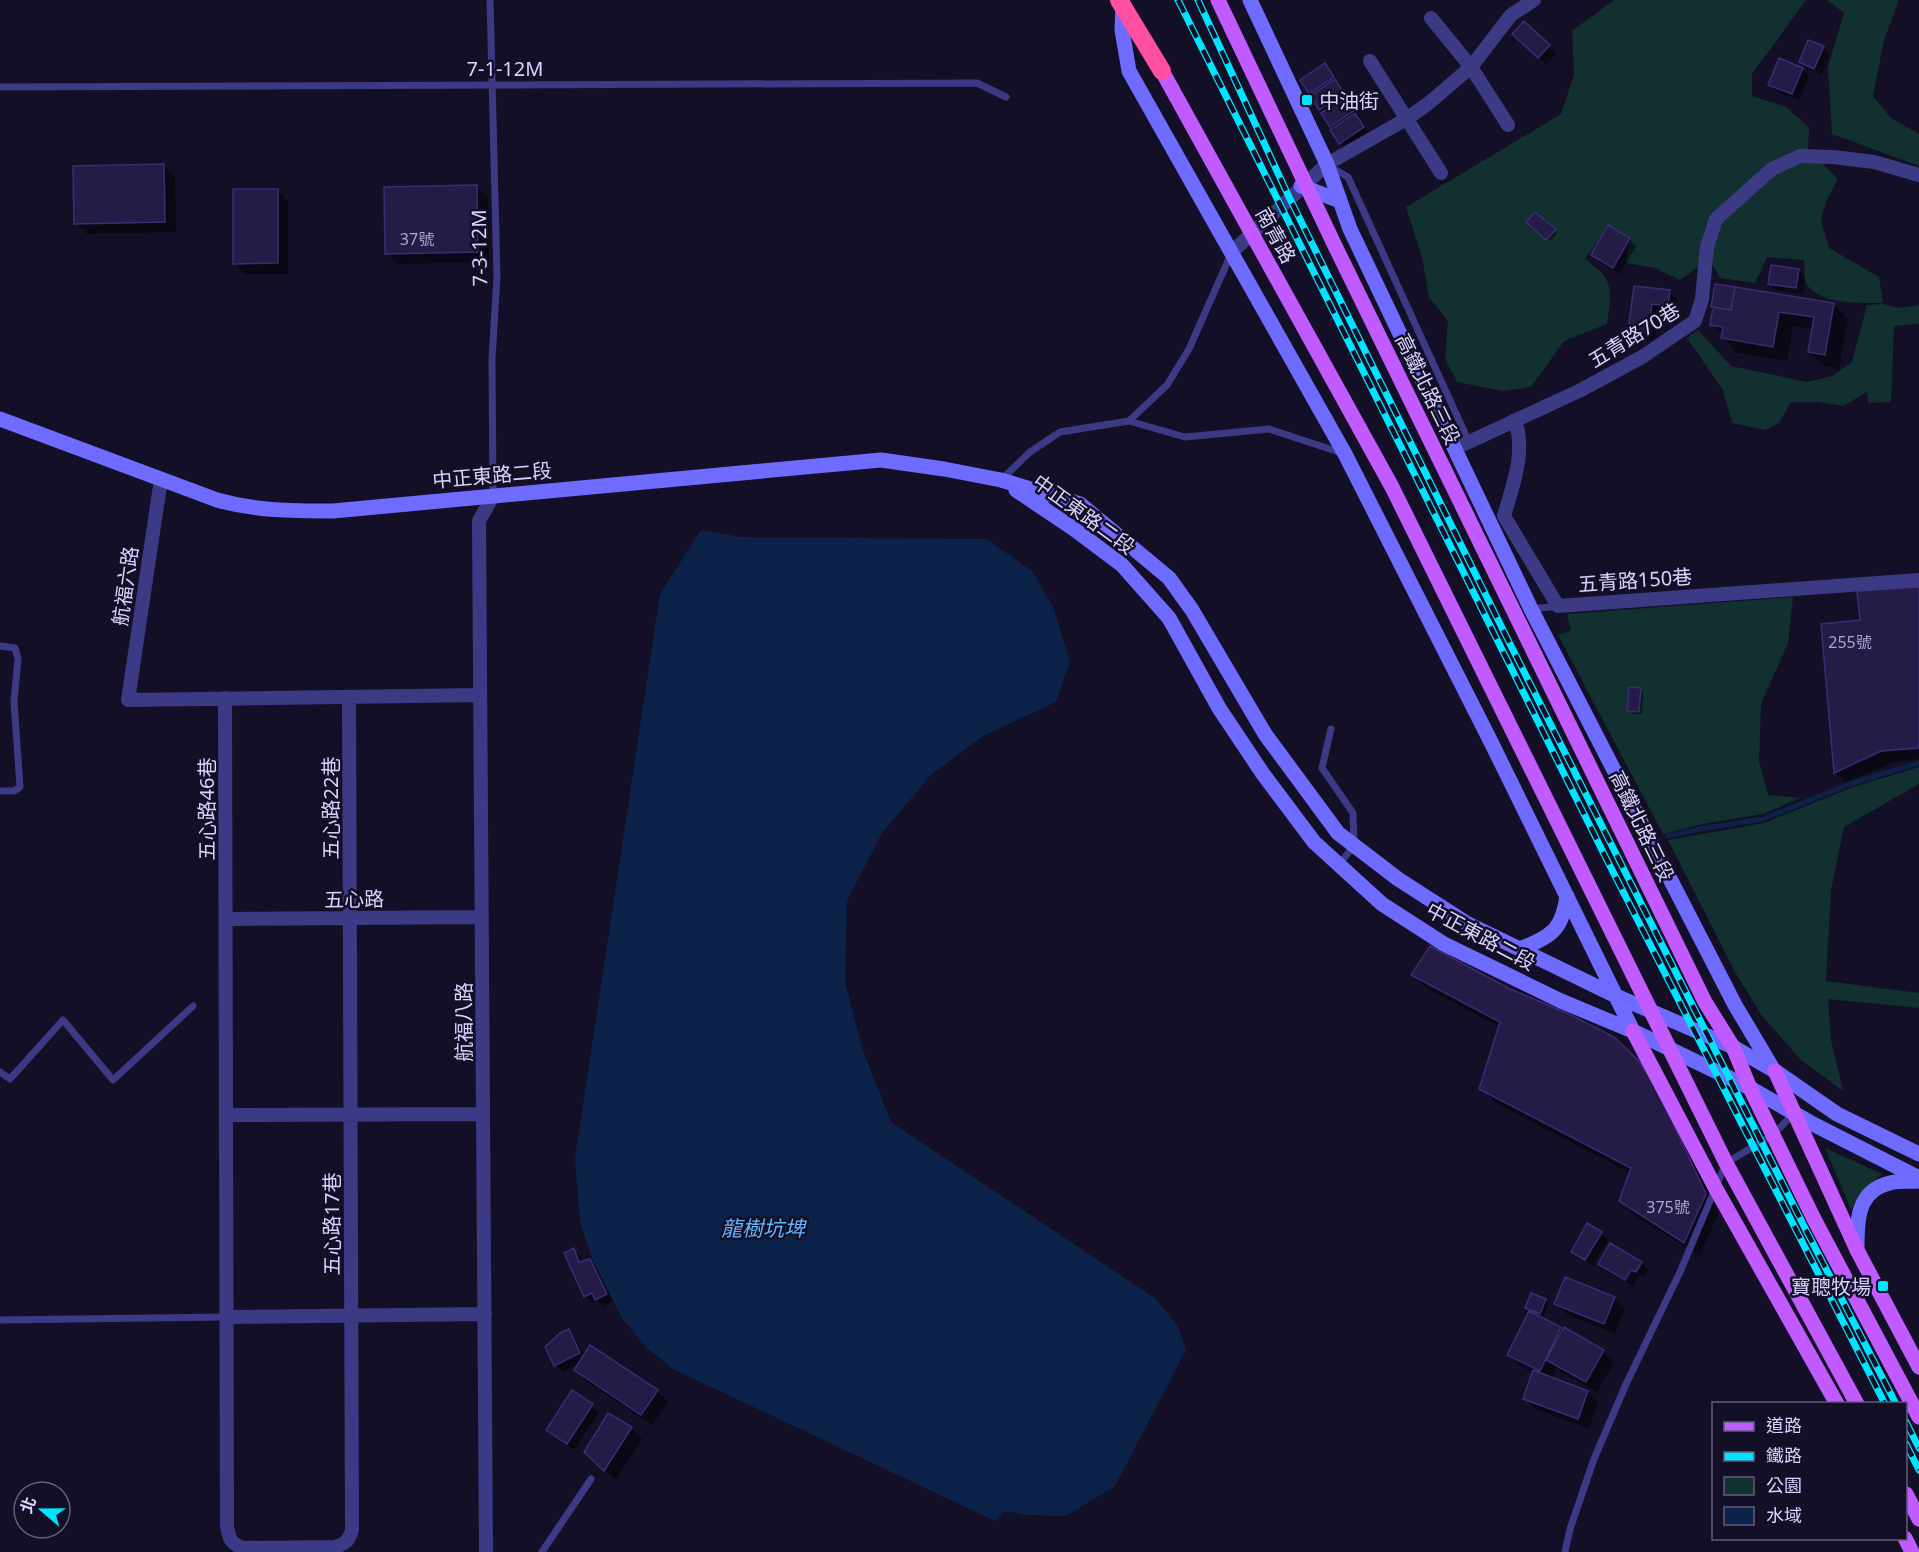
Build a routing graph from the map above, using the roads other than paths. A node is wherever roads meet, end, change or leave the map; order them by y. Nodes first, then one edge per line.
1 (490, 0) edge
2 (1119, 0) edge
3 (1125, 0) edge
4 (1218, 0) edge
5 (1250, 0) edge
6 (1534, 0) edge
7 (1431, 18) dead end
8 (1370, 61) dead end
9 (1471, 67) junction
10 (1162, 71) junction
11 (492, 85) junction
12 (0, 87) edge
13 (1006, 97) dead end
14 (1408, 118) junction
15 (1508, 125) dead end
16 (1327, 164) junction
17 (1441, 173) dead end
18 (1919, 175) edge
19 (1301, 186) junction
20 (1340, 201) junction
21 (1232, 252) junction
22 (0, 419) edge
23 (1515, 420) junction
24 (1129, 421) junction
25 (1462, 445) junction
26 (1345, 454) junction
27 (161, 479) junction
28 (1001, 480) junction
29 (493, 496) junction
30 (1919, 580) edge
31 (1558, 606) junction
32 (1531, 609) junction
33 (0, 646) edge
34 (480, 695) junction
35 (349, 697) junction
36 (225, 698) junction
37 (1331, 729) dead end
38 (0, 791) edge
39 (1354, 845) junction
40 (1339, 865) junction
41 (1567, 896) junction
42 (482, 917) junction
43 (350, 918) junction
44 (226, 919) junction
45 (1520, 949) junction
46 (1614, 995) junction
47 (193, 1006) dead end
48 (1650, 1009) junction
49 (1633, 1031) junction
50 (1733, 1047) junction
51 (1670, 1049) junction
52 (1775, 1071) junction
53 (0, 1072) edge
54 (1750, 1088) junction
55 (1794, 1113) junction
56 (226, 1114) junction
57 (351, 1114) junction
58 (483, 1114) junction
59 (1773, 1135) junction
60 (1919, 1154) edge
61 (1726, 1163) junction
62 (1919, 1180) edge
63 (1716, 1189) junction
64 (1857, 1250) junction
65 (485, 1314) junction
66 (226, 1317) junction
67 (351, 1317) junction
68 (0, 1320) edge
69 (1829, 1353) junction
70 (1919, 1367) edge
71 (1838, 1402) edge
72 (1839, 1402) edge
73 (1856, 1402) edge
74 (1919, 1417) edge
75 (591, 1479) dead end
76 (1907, 1498) edge
77 (1919, 1519) edge
78 (352, 1530) joint
79 (486, 1552) edge
80 (542, 1552) edge
81 (1565, 1552) edge

1 - 11 lane, 7-3-12M
2 - 10 highway
3 - 10 main road, 南青路
3 - 21 main road, 南青路
4 - 50 main road, 高鐵北路三段
5 - 16 main road
6 - 9 street
7 - 9 street
8 - 14 street
9 - 14 street
9 - 15 street
10 - 48 main road, 南青路
11 - 12 lane, 7-1-12M
11 - 13 lane, 7-1-12M
11 - 29 lane, 7-3-12M
14 - 16 street
14 - 17 street
16 - 19 street
16 - 20 main road
16 - 25 lane
18 - 23 street, 五青路70巷
19 - 20 main road
19 - 21 street
20 - 25 main road
21 - 24 lane
21 - 26 main road, 南青路
22 - 27 main road, 中正東路二段
23 - 25 street, 五青路70巷
23 - 31 street, 五青路150巷
24 - 26 lane
24 - 28 lane
25 - 32 main road, 高鐵北路三段
26 - 41 main road
27 - 29 main road, 中正東路二段
27 - 36 street, 航福六路
28 - 29 main road, 中正東路二段
28 - 39 main road, 中正東路二段
28 - 40 main road, 中正東路二段
29 - 34 street, 航福八路
30 - 31 street, 五青路150巷
31 - 32 lane
32 - 52 main road, 高鐵北路三段
33 - 38 lane
34 - 35 street
34 - 42 street, 航福八路
35 - 36 street
35 - 43 street, 五心路22巷
36 - 44 street, 五心路46巷
37 - 39 lane
39 - 40 lane
39 - 45 main road, 中正東路二段
40 - 49 main road, 中正東路二段
41 - 45 main road
41 - 46 main road
42 - 43 street, 五心路
42 - 58 street, 航福八路
43 - 44 street, 五心路
43 - 57 street, 五心路17巷
44 - 56 street, 五心路46巷
45 - 46 main road, 中正東路二段
46 - 48 main road, 中正東路二段
46 - 49 main road
47 - 53 lane
48 - 50 main road, 中正東路二段
48 - 51 main road
49 - 51 main road, 中正東路二段
49 - 63 main road
50 - 52 main road, 中正東路二段
50 - 54 main road, 高鐵北路三段
51 - 54 main road, 中正東路二段
51 - 61 main road
52 - 55 main road, 高鐵北路三段
52 - 60 main road, 中正東路二段
54 - 55 main road, 中正東路二段
54 - 59 main road, 高鐵北路三段
55 - 59 lane
55 - 62 main road, 中正東路二段
55 - 64 main road, 高鐵北路三段
56 - 57 street
56 - 66 street, 五心路46巷
57 - 58 street
57 - 67 street, 五心路17巷
58 - 65 street, 航福八路
59 - 61 lane
59 - 74 main road, 高鐵北路三段
61 - 63 lane
61 - 69 main road
62 - 64 main road
63 - 71 main road
63 - 81 lane
64 - 70 main road, 高鐵北路三段
65 - 67 street
65 - 79 street, 航福八路
66 - 67 street
66 - 68 lane
66 - 78 street, 五心路46巷
67 - 78 street, 五心路17巷
69 - 72 main road
69 - 73 main road
75 - 80 lane
76 - 77 main road

